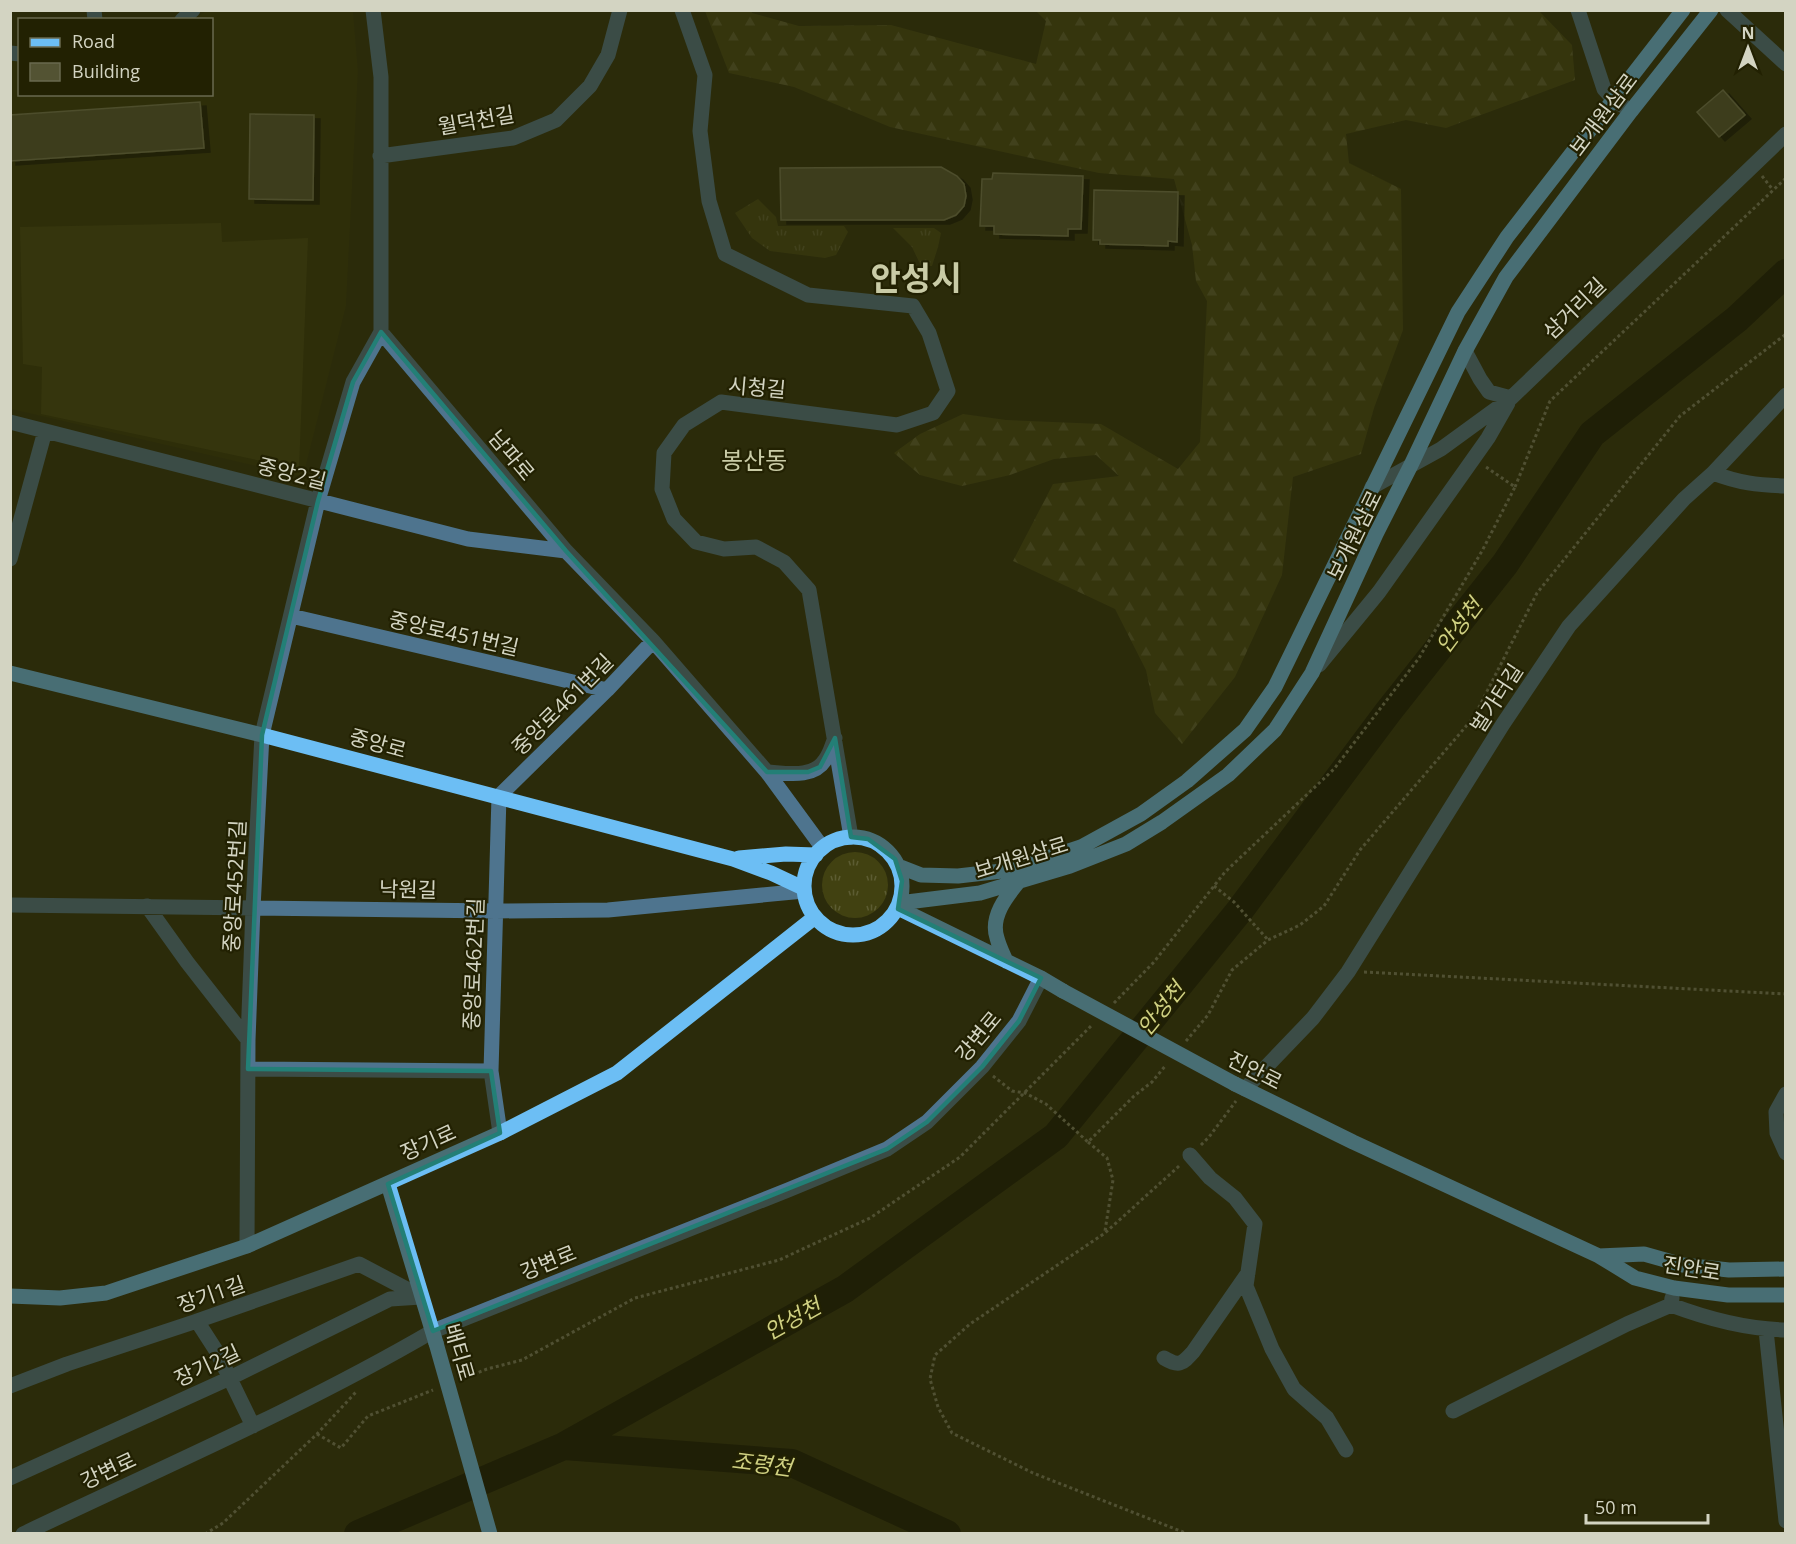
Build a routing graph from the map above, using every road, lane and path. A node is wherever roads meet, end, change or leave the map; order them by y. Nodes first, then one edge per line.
1 (373, 10) edge
2 (620, 10) edge
3 (682, 10) edge
4 (1578, 10) edge
5 (1683, 10) edge
6 (1711, 10) edge
7 (1727, 10) edge
8 (1785, 64) edge
9 (1614, 100) junction
10 (1631, 111) junction
11 (1785, 134) edge
12 (380, 156) junction
13 (1785, 178) edge
14 (381, 332) junction
15 (1785, 334) edge
16 (1465, 351) junction
17 (1785, 395) edge
18 (1511, 398) junction
19 (10, 422) edge
20 (45, 431) junction
21 (1411, 465) junction
22 (1713, 473) junction
23 (1785, 486) edge
24 (1372, 487) junction
25 (1515, 487) dead end
26 (318, 501) junction
27 (566, 552) junction
28 (10, 559) edge
29 (291, 616) junction
30 (653, 641) junction
31 (10, 673) edge
32 (1312, 673) junction
33 (607, 690) junction
34 (262, 735) junction
35 (835, 738) junction
36 (767, 772) junction
37 (499, 796) junction
38 (851, 837) junction
39 (819, 851) junction
40 (733, 859) junction
41 (898, 866) junction
42 (1018, 881) junction
43 (1214, 886) dead end
44 (803, 890) junction
45 (10, 905) edge
46 (147, 906) junction
47 (898, 906) junction
48 (253, 908) junction
49 (496, 911) junction
50 (815, 917) junction
51 (1268, 940) junction
52 (1006, 961) junction
53 (1348, 972) junction
54 (1041, 978) junction
55 (1785, 994) edge
56 (248, 1040) junction
57 (1180, 1049) dead end
58 (1166, 1065) dead end
59 (982, 1067) junction
60 (248, 1069) junction
61 (491, 1071) junction
62 (1240, 1086) junction
63 (1785, 1094) edge
64 (500, 1133) junction
65 (1088, 1142) junction
66 (1785, 1153) edge
67 (1190, 1155) junction
68 (388, 1184) junction
69 (1105, 1233) junction
70 (247, 1246) junction
71 (1599, 1256) junction
72 (1785, 1269) edge
73 (1248, 1273) junction
74 (1674, 1288) junction
75 (1785, 1295) edge
76 (10, 1296) edge
77 (421, 1297) junction
78 (1671, 1305) junction
79 (197, 1321) junction
80 (1766, 1330) junction
81 (1785, 1330) edge
82 (434, 1337) junction
83 (1164, 1358) dead end
84 (230, 1378) junction
85 (10, 1386) edge
86 (357, 1391) dead end
87 (1453, 1411) dead end
88 (253, 1426) junction
89 (1346, 1450) dead end
90 (10, 1478) edge
91 (1785, 1521) edge
92 (23, 1533) edge
93 (205, 1533) edge
94 (490, 1533) edge
95 (1188, 1533) edge

1 - 12 street
2 - 12 street, 월덕천길
3 - 35 street, 시청길
4 - 9 street
5 - 9 main road, 보개원삼로
6 - 10 main road, 보개원삼로
7 - 8 street
9 - 10 street
9 - 24 main road, 보개원삼로
10 - 16 main road, 보개원삼로
11 - 18 street, 삼거리길
12 - 14 street
13 - 25 path
14 - 26 street
14 - 27 street, 남파로
15 - 51 path
16 - 18 street
16 - 21 main road, 보개원삼로
17 - 22 street, 벌가터길
18 - 21 street, 삼거리길
18 - 32 street
19 - 20 street, 중앙2길
20 - 26 street, 중앙2길
20 - 28 street
21 - 24 street, 삼거리길
21 - 32 main road, 보개원삼로
22 - 23 street
22 - 53 street, 벌가터길
24 - 41 main road, 보개원삼로
26 - 27 street, 중앙2길
26 - 29 street
27 - 30 street, 남파로
29 - 33 street, 중앙로451번길
29 - 34 street
30 - 33 street, 중앙로461번길
30 - 36 street, 남파로
31 - 34 main road, 중앙로
32 - 42 main road, 보개원삼로
33 - 37 street, 중앙로461번길
34 - 37 main road, 중앙로
34 - 48 street, 중앙로452번길
35 - 36 street
35 - 38 street, 시청길
36 - 39 street, 남파로
37 - 40 main road, 중앙로
37 - 49 street, 중앙로462번길
38 - 39 main road
38 - 41 main road
39 - 40 main road, 중앙로
39 - 44 main road
40 - 44 main road, 중앙로
41 - 47 main road
42 - 47 main road, 보개원삼로
42 - 52 main road
43 - 51 path
44 - 49 street, 낙원길
44 - 50 main road
45 - 46 street, 낙원길
46 - 48 street, 낙원길
46 - 56 street, 중앙로452번길
47 - 50 main road
47 - 52 main road, 진안로
48 - 49 street, 낙원길
48 - 56 street, 중앙로452번길
49 - 61 street, 중앙로462번길
50 - 64 main road, 장기로
51 - 57 path
52 - 54 main road, 진안로
53 - 55 path
53 - 62 street, 벌가터길
54 - 59 street, 강변로
54 - 62 main road, 진안로, bridge
56 - 60 street, 중앙로452번길
58 - 65 path
59 - 65 path
59 - 82 street, 강변로
60 - 61 street
60 - 70 street, 중앙로452번길
61 - 64 street, 중앙로462번길
62 - 67 path
62 - 71 main road, 진안로
63 - 66 street
64 - 68 main road, 장기로
65 - 69 path
67 - 69 path
67 - 73 street
68 - 70 main road, 장기로
68 - 77 main road, 배티로
69 - 95 path
70 - 76 main road, 장기로
71 - 72 main road, 진안로
71 - 74 main road, 진안로
73 - 83 street
73 - 89 street
74 - 75 main road, 진안로
74 - 78 street
77 - 79 street, 장기1길
77 - 82 main road, 배티로
77 - 84 street, 장기2길
78 - 80 street
78 - 87 street
79 - 84 street
79 - 85 street, 장기1길
80 - 81 street
80 - 91 street
82 - 88 street, 강변로
82 - 94 main road, 배티로, bridge
84 - 88 street
84 - 90 street, 장기2길
86 - 93 path
88 - 92 street, 강변로

